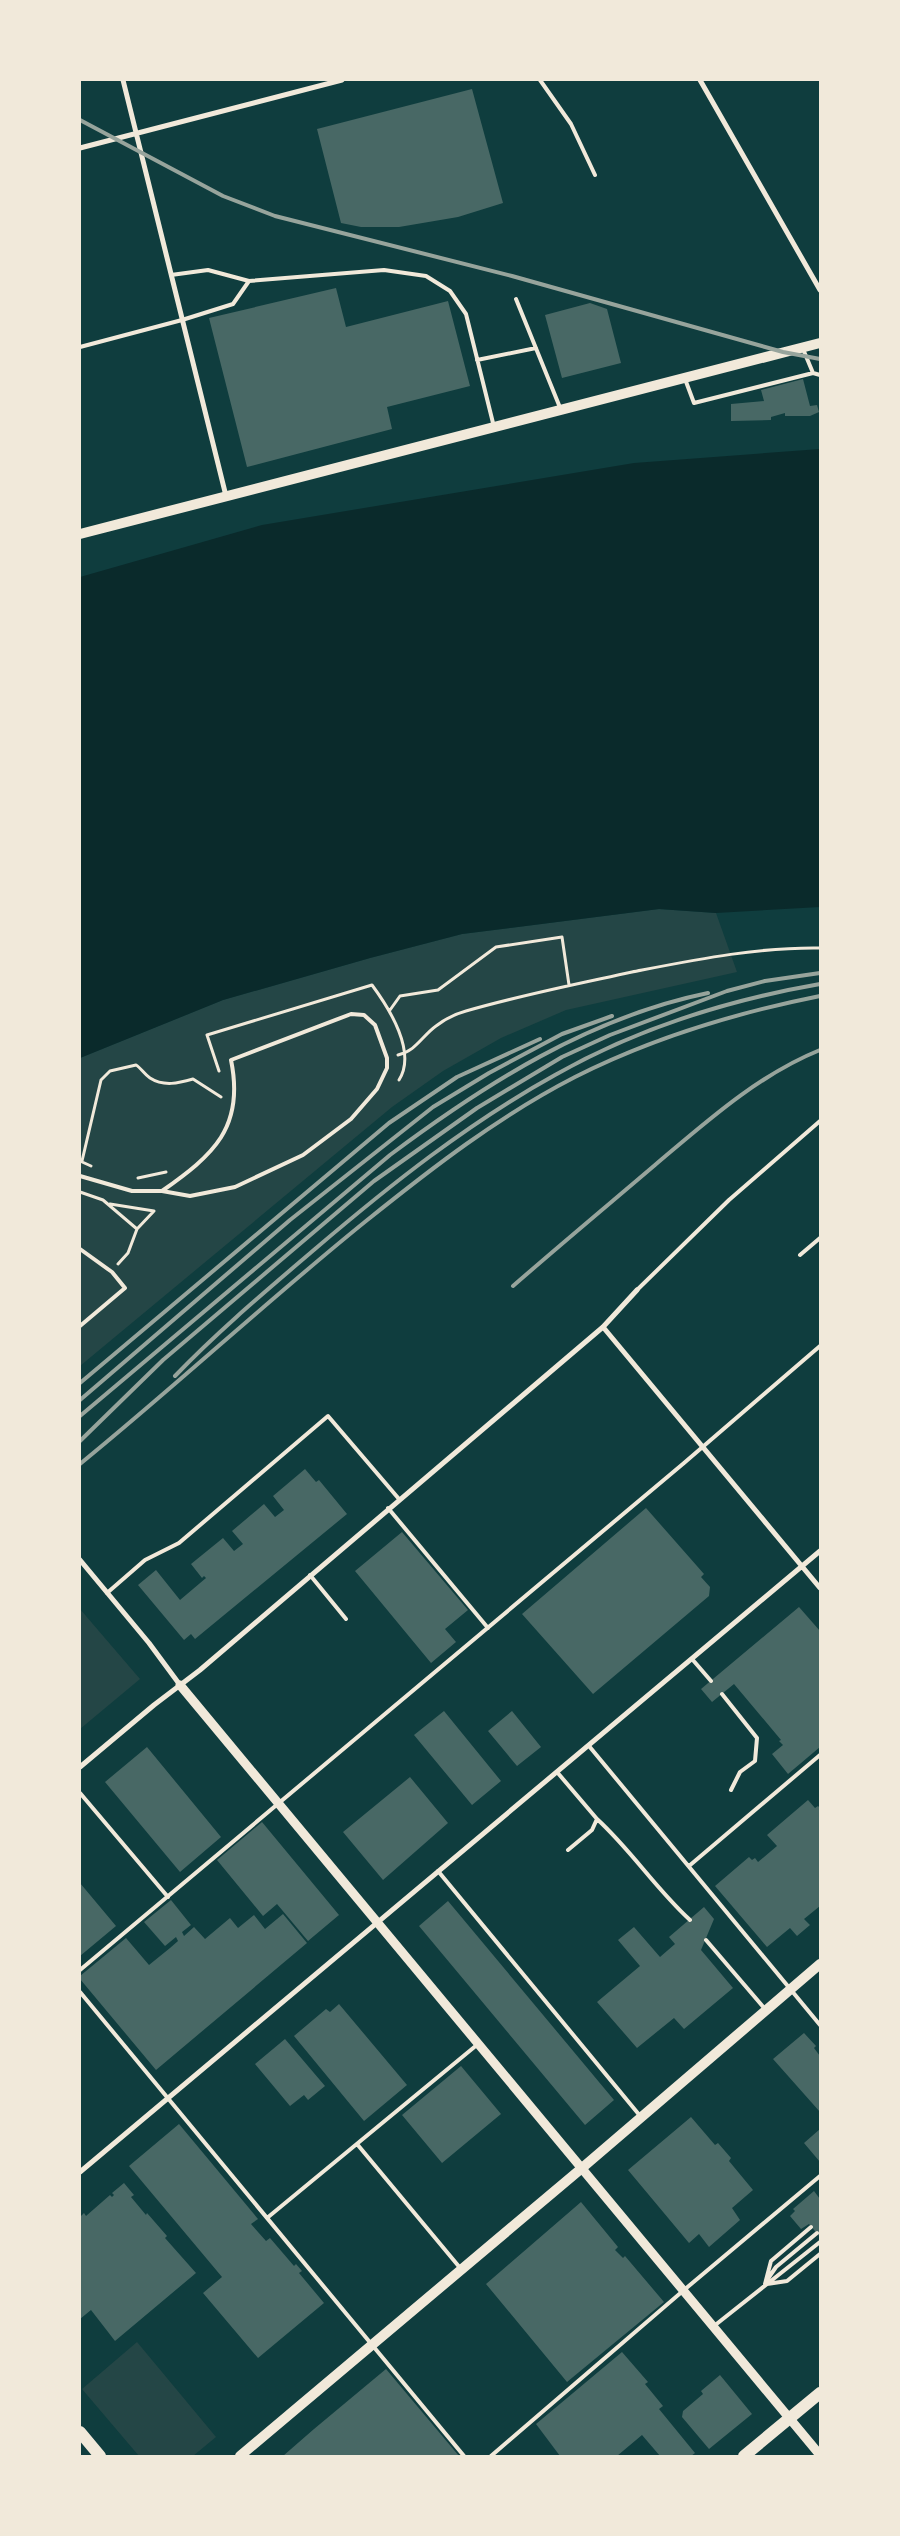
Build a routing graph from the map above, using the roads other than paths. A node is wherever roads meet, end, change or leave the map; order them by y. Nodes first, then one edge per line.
1 (123, 80) edge
2 (342, 80) edge
3 (540, 80) edge
4 (700, 80) edge
5 (137, 134) junction
6 (80, 148) edge
7 (595, 175) dead end
8 (170, 276) junction
9 (249, 281) junction
10 (820, 290) edge
11 (516, 299) dead end
12 (182, 320) junction
13 (820, 343) edge
14 (80, 347) edge
15 (802, 347) junction
16 (536, 348) junction
17 (478, 360) junction
18 (813, 373) junction
19 (820, 375) edge
20 (685, 377) junction
21 (561, 410) junction
22 (494, 427) junction
23 (226, 496) junction
24 (80, 534) edge
25 (820, 1121) edge
26 (80, 1176) edge
27 (162, 1191) junction
28 (820, 1238) edge
29 (80, 1250) edge
30 (800, 1255) dead end
31 (637, 1290) joint
32 (80, 1326) edge
33 (603, 1327) junction
34 (820, 1346) edge
35 (702, 1446) junction
36 (399, 1499) junction
37 (388, 1508) junction
38 (820, 1551) edge
39 (80, 1560) edge
40 (82, 1566) edge
41 (802, 1566) junction
42 (310, 1575) junction
43 (820, 1588) edge
44 (107, 1593) junction
45 (346, 1618) dead end
46 (488, 1628) junction
47 (692, 1659) junction
48 (711, 1681) dead end
49 (180, 1685) junction
50 (722, 1694) dead end
51 (589, 1746) junction
52 (820, 1755) edge
53 (80, 1767) edge
54 (557, 1772) junction
55 (731, 1790) dead end
56 (80, 1793) edge
57 (279, 1804) junction
58 (597, 1819) junction
59 (568, 1850) dead end
60 (689, 1866) junction
61 (438, 1871) junction
62 (168, 1897) junction
63 (690, 1920) dead end
64 (378, 1922) junction
65 (706, 1940) dead end
66 (820, 1964) edge
67 (80, 1970) edge
68 (790, 1989) junction
69 (80, 1992) edge
70 (765, 2009) junction
71 (820, 2025) edge
72 (478, 2044) junction
73 (168, 2098) junction
74 (641, 2116) junction
75 (357, 2144) junction
76 (582, 2168) junction
77 (80, 2172) edge
78 (820, 2176) edge
79 (267, 2218) junction
80 (811, 2227) dead end
81 (817, 2233) dead end
82 (820, 2242) edge
83 (820, 2254) edge
84 (461, 2269) junction
85 (764, 2284) junction
86 (684, 2290) junction
87 (714, 2326) junction
88 (373, 2344) junction
89 (820, 2393) edge
90 (790, 2419) junction
91 (80, 2432) edge
92 (820, 2455) edge
93 (100, 2456) edge
94 (240, 2456) edge
95 (464, 2456) edge
96 (491, 2456) edge
97 (744, 2456) edge

1 - 5 street
2 - 5 street
3 - 7 lane
4 - 10 street
5 - 6 street
5 - 8 street
8 - 9 lane
8 - 12 street
9 - 12 lane
9 - 17 lane
11 - 16 lane
12 - 14 lane
12 - 23 street
13 - 15 main road
15 - 18 lane
15 - 20 main road
16 - 17 lane
16 - 21 lane
17 - 22 lane
18 - 19 lane
18 - 20 lane
20 - 21 main road
21 - 22 main road
22 - 23 main road
23 - 24 main road
25 - 31 lane
26 - 27 lane
27 - 27 lane
28 - 30 lane
29 - 32 lane
31 - 33 street
33 - 35 street
33 - 36 street
34 - 35 lane
35 - 41 street
35 - 46 lane
36 - 37 street
36 - 44 lane
37 - 42 street
37 - 46 lane
38 - 41 street
39 - 40 street
40 - 44 street
41 - 43 street
41 - 47 street
42 - 45 lane
42 - 49 street
44 - 49 street
46 - 57 lane
47 - 48 lane
47 - 51 street
49 - 53 street
49 - 57 street
50 - 55 lane
51 - 54 street
51 - 60 lane
52 - 60 lane
54 - 58 lane
54 - 61 street
56 - 62 lane
57 - 62 lane
57 - 64 street
58 - 59 lane
58 - 63 lane
60 - 68 lane
61 - 64 street
61 - 74 lane
62 - 67 lane
64 - 72 street
64 - 73 street
65 - 70 lane
66 - 68 main road
68 - 70 main road
68 - 71 lane
69 - 73 lane
70 - 74 main road
72 - 75 lane
72 - 76 street
73 - 77 street
73 - 79 lane
74 - 76 main road
75 - 79 lane
75 - 84 lane
76 - 84 main road
76 - 86 street
78 - 86 lane
79 - 88 lane
80 - 85 lane
81 - 85 lane
82 - 85 lane
83 - 85 lane
84 - 88 main road
85 - 87 lane
86 - 87 street
86 - 96 lane
87 - 90 street
88 - 94 main road
88 - 95 lane
89 - 90 main road
90 - 92 street
90 - 97 main road
91 - 93 main road

